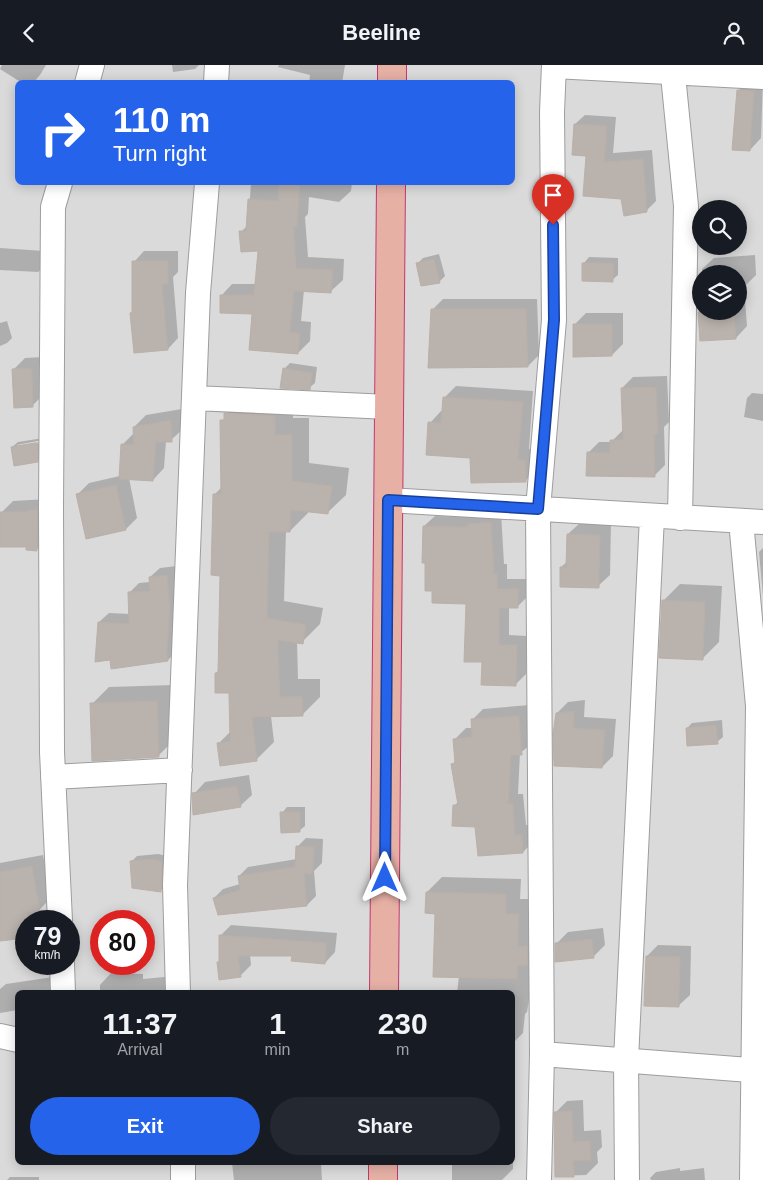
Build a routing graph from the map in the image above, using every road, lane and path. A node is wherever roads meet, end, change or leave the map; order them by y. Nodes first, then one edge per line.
1 (92, 65) edge
2 (217, 65) edge
3 (392, 65) edge
4 (554, 65) edge
5 (673, 69) edge
6 (763, 77) edge
7 (88, 80) edge
8 (216, 80) edge
9 (392, 80) edge
10 (59, 185) edge
11 (207, 185) edge
12 (391, 185) edge
13 (194, 398) junction
14 (389, 407) junction
15 (388, 500) junction
16 (538, 509) junction
17 (652, 515) junction
18 (680, 517) junction
19 (752, 521) edge
20 (180, 770) junction
21 (53, 777) junction
22 (59, 910) edge
23 (63, 975) edge
24 (64, 990) edge
25 (178, 990) edge
26 (384, 990) edge
27 (0, 1036) edge
28 (15, 1039) edge
29 (542, 1054) junction
30 (626, 1060) junction
31 (758, 1070) edge
32 (183, 1165) edge
33 (383, 1165) edge
34 (183, 1180) edge
35 (383, 1180) edge
36 (539, 1180) edge
37 (627, 1180) edge
38 (752, 1180) edge

1 - 7 street
2 - 8 street
3 - 9 highway
4 - 5 street
4 - 16 street
5 - 6 street
5 - 18 street
10 - 21 street
11 - 13 street
12 - 14 highway
13 - 14 street
13 - 20 street
14 - 15 highway
15 - 16 street
15 - 26 highway
16 - 17 street
16 - 29 street
17 - 18 street
17 - 30 street
18 - 19 street
19 - 31 street
20 - 21 street
20 - 25 street
21 - 22 street
23 - 24 street
27 - 28 street
29 - 30 street
29 - 36 street
30 - 31 street
30 - 37 street
31 - 38 street
32 - 34 street
33 - 35 highway

